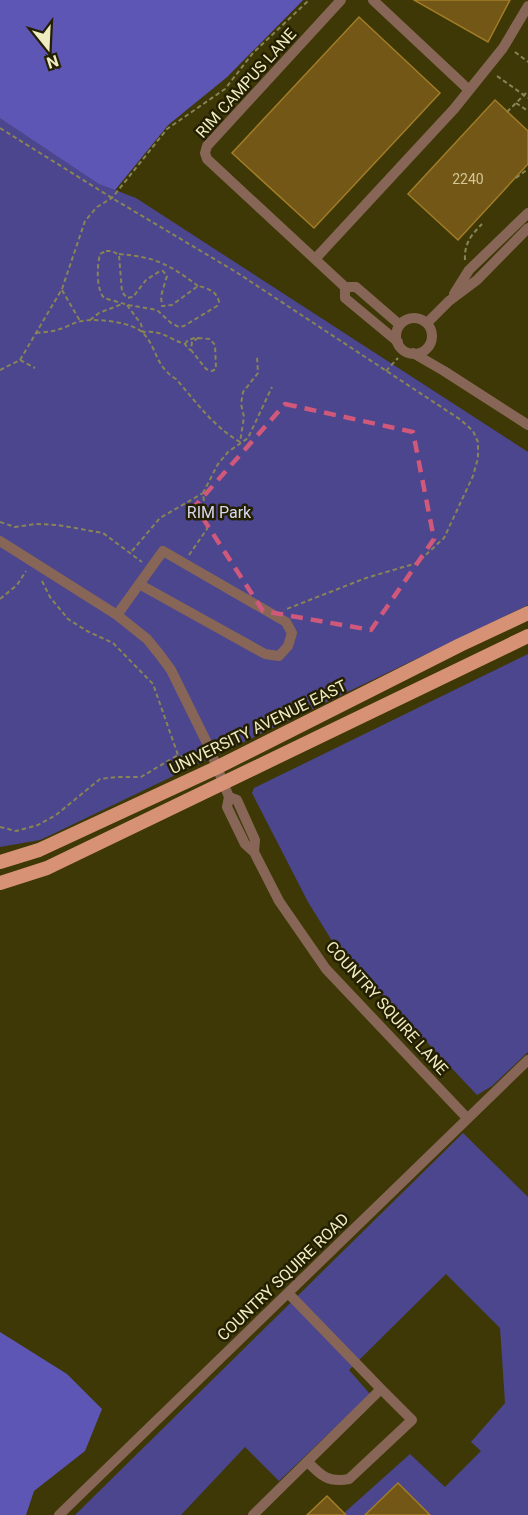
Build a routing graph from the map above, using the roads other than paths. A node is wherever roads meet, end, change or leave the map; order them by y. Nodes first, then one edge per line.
1 (341, 0) edge
2 (373, 0) edge
3 (528, 6) edge
4 (469, 90) junction
5 (528, 213) edge
6 (528, 228) edge
7 (316, 258) junction
8 (345, 287) junction
9 (449, 301) junction
10 (427, 323) junction
11 (400, 325) junction
12 (398, 342) junction
13 (413, 353) junction
14 (528, 424) edge
15 (0, 541) edge
16 (139, 584) junction
17 (528, 613) edge
18 (117, 615) junction
19 (528, 636) edge
20 (213, 769) junction
21 (223, 783) junction
22 (0, 862) edge
23 (0, 883) edge
24 (528, 1060) edge
25 (467, 1118) junction
26 (288, 1293) junction
27 (381, 1389) junction
28 (308, 1462) junction
29 (67, 1513) edge
30 (253, 1515) edge

1 - 7 street, RIM CAMPUS LANE
2 - 4 street
3 - 4 street
4 - 7 street
5 - 9 street
6 - 9 street
7 - 8 street, RIM CAMPUS LANE
8 - 11 street, RIM CAMPUS LANE
8 - 12 street, RIM CAMPUS LANE
9 - 10 street
10 - 11 street
10 - 13 street
11 - 12 street
12 - 13 street
13 - 14 street
15 - 18 street
16 - 16 street
16 - 18 street
17 - 20 main road, UNIVERSITY AVENUE EAST
18 - 20 street
19 - 21 main road
20 - 21 street, COUNTRY SQUIRE LANE
20 - 22 main road, UNIVERSITY AVENUE EAST
21 - 23 main road
21 - 25 street, COUNTRY SQUIRE LANE
24 - 25 street, COUNTRY SQUIRE ROAD
25 - 26 street, COUNTRY SQUIRE ROAD
26 - 27 street
26 - 29 street, COUNTRY SQUIRE ROAD
27 - 28 street
27 - 28 street
28 - 30 street

